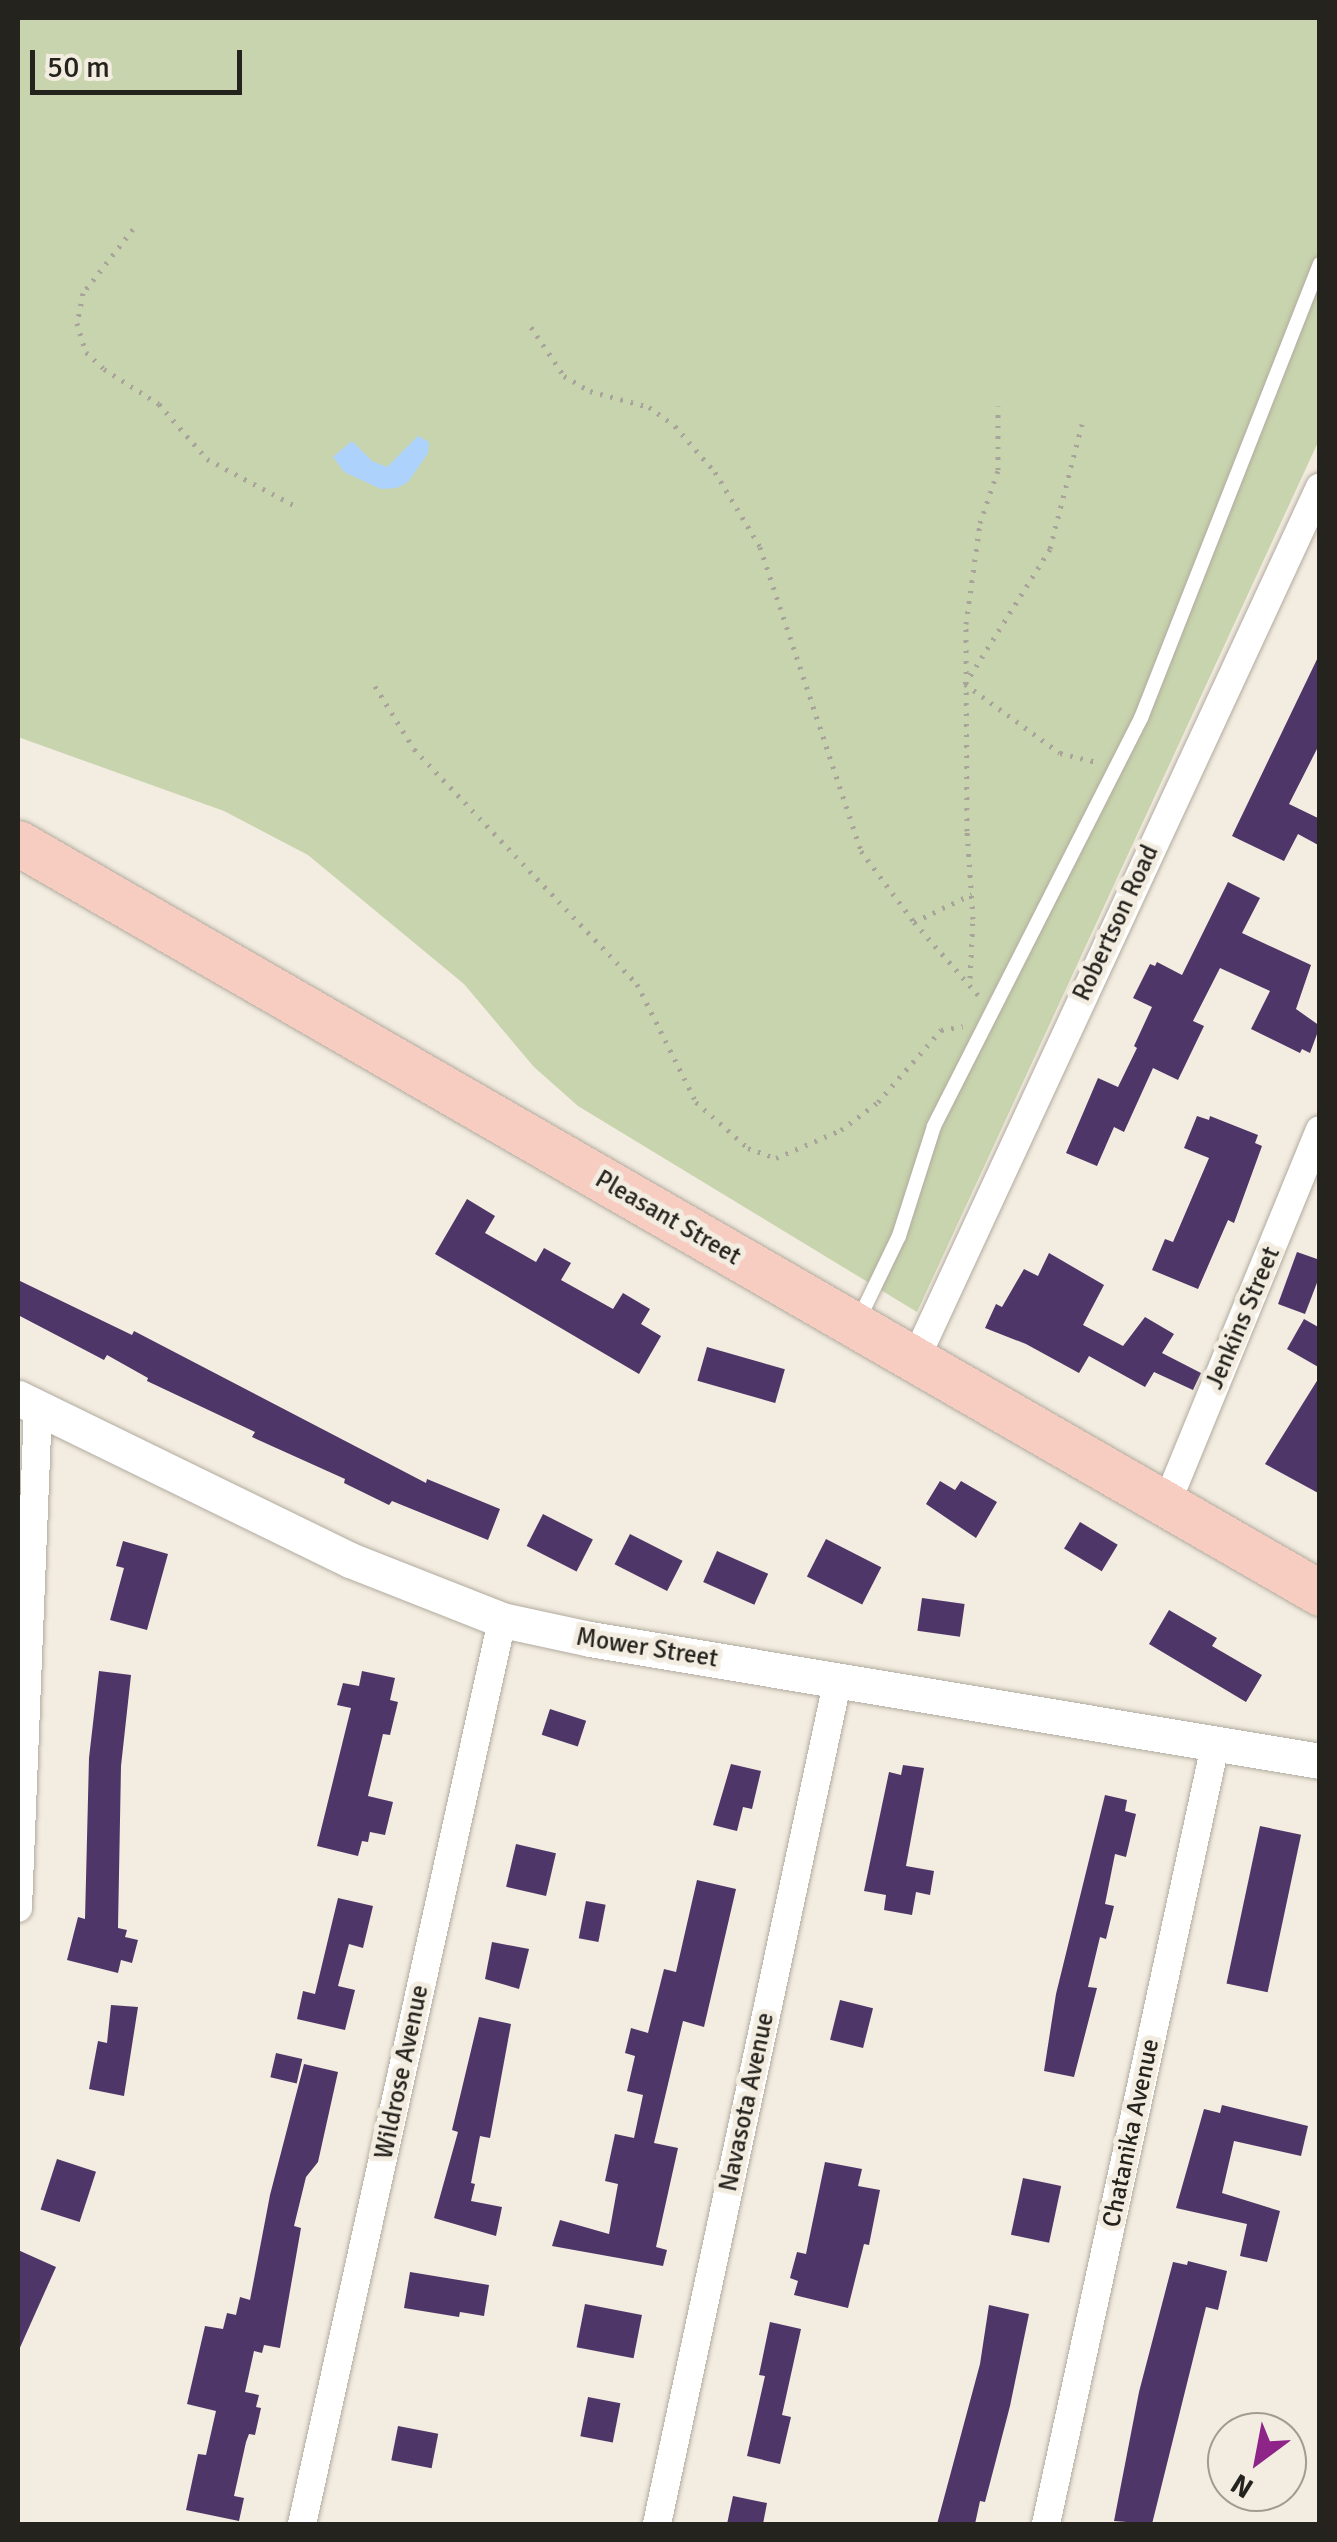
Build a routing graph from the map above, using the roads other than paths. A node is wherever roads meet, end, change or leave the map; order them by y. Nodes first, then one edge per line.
1 (1320, 264) edge
2 (1320, 487) edge
3 (18, 843) edge
4 (1320, 1130) edge
5 (856, 1326) junction
6 (915, 1360) junction
7 (28, 1403) edge
8 (1166, 1505) junction
9 (1320, 1593) edge
10 (502, 1620) junction
11 (838, 1679) junction
12 (23, 1704) edge
13 (1216, 1741) junction
14 (1320, 1761) edge
15 (18, 1908) edge
16 (302, 2524) edge
17 (657, 2524) edge
18 (1046, 2524) edge

1 - 5 lane
2 - 6 street, Robertson Road
3 - 5 main road, Pleasant Street
4 - 8 street, Jenkins Street
5 - 6 main road, Pleasant Street
6 - 8 main road, Pleasant Street
7 - 10 street, Mower Street
7 - 12 street
8 - 9 main road, Pleasant Street
10 - 11 street, Mower Street
10 - 16 street, Wildrose Avenue
11 - 13 street, Mower Street
11 - 17 street, Navasota Avenue
12 - 15 street
13 - 14 street, Mower Street
13 - 18 street, Chatanika Avenue

